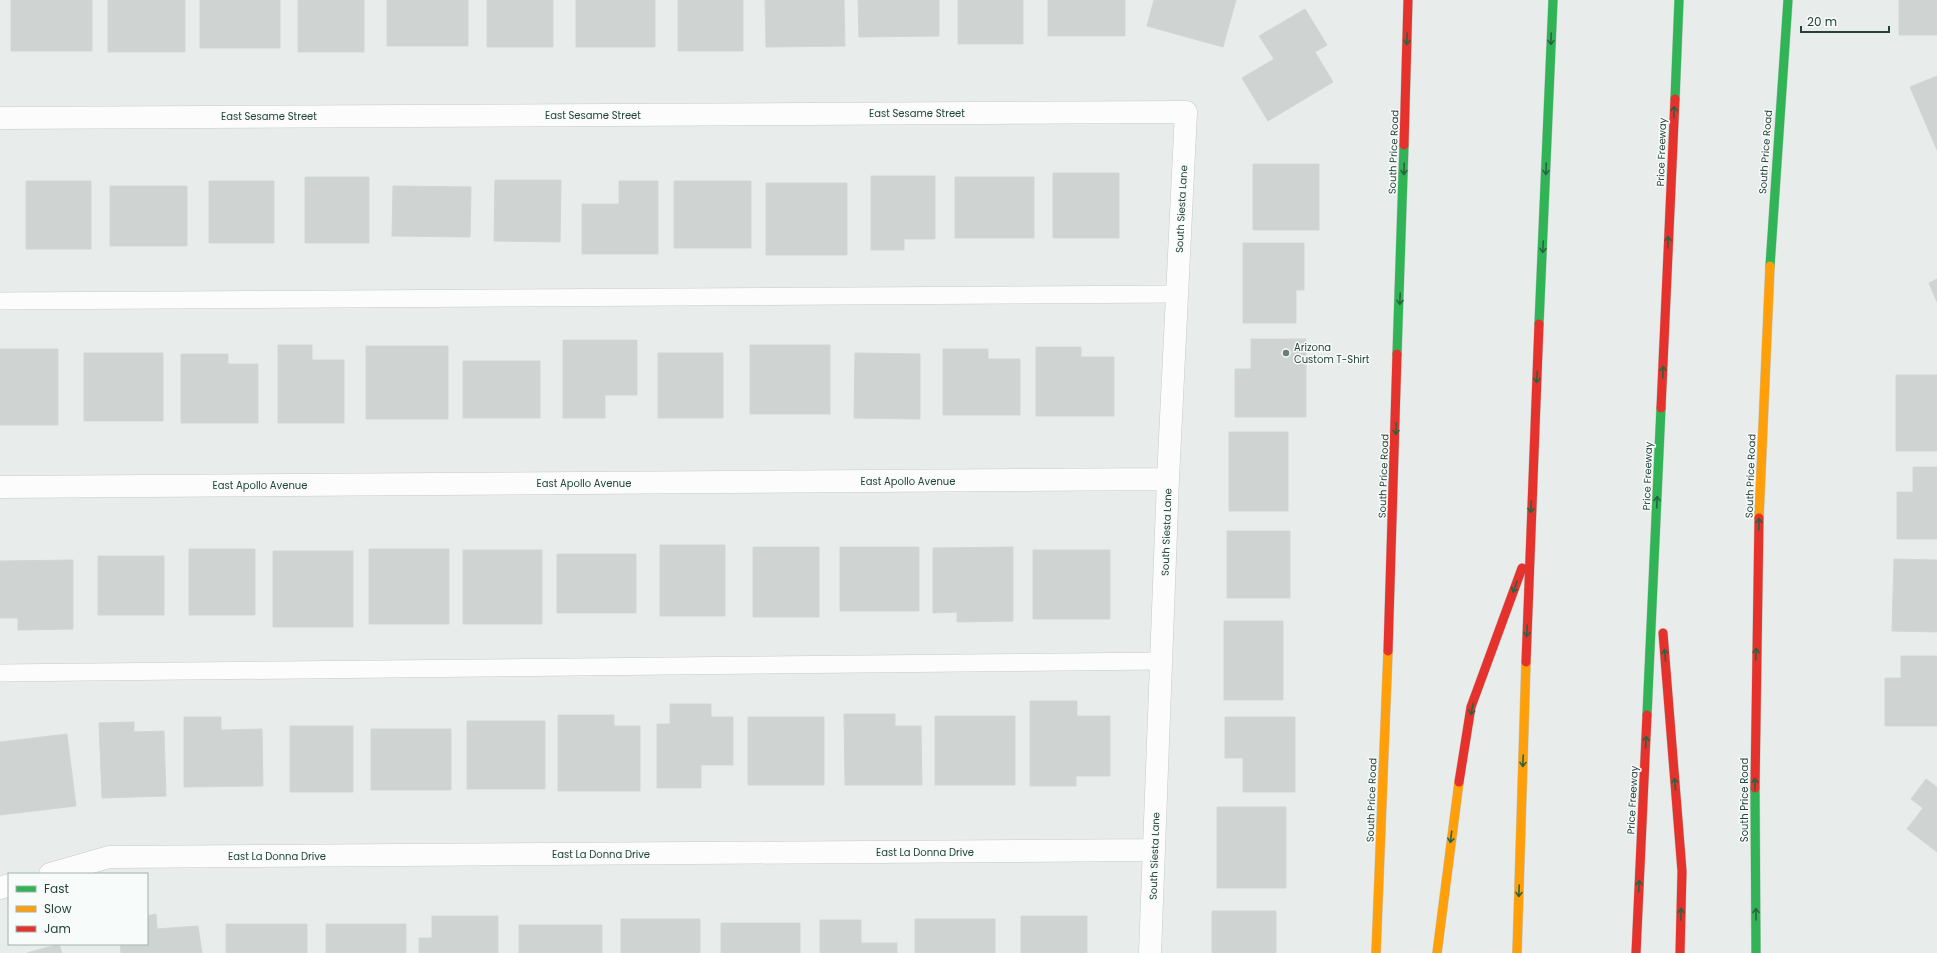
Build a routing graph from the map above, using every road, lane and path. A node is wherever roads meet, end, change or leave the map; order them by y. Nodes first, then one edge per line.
1 (1408, 0) edge
2 (1553, 0) edge
3 (1679, 0) edge
4 (1788, 0) edge
5 (1186, 112) joint
6 (0, 118) edge
7 (1177, 294) junction
8 (0, 301) edge
9 (1168, 479) junction
10 (0, 487) edge
11 (1656, 541) junction
12 (1529, 550) junction
13 (1661, 612) dead end
14 (1662, 627) dead end
15 (1161, 661) junction
16 (0, 673) edge
17 (1154, 850) junction
18 (53, 873) edge
19 (1150, 953) edge
20 (1376, 953) edge
21 (1437, 953) edge
22 (1517, 953) edge
23 (1636, 953) edge
24 (1680, 953) edge
25 (1756, 953) edge

1 -> 20 main road, South Price Road
2 -> 12 main road
11 -> 3 main road, Price Freeway
25 -> 4 main road, South Price Road
5 - 6 street, East Sesame Street
5 - 7 street, South Siesta Lane
7 - 8 lane
7 - 9 street, South Siesta Lane
9 - 10 street, East Apollo Avenue
9 - 15 street, South Siesta Lane
11 - 13 main road
23 -> 11 main road, Price Freeway
12 -> 21 main road
12 -> 22 main road
24 -> 14 main road
15 - 16 lane
15 - 17 street, South Siesta Lane
17 - 18 street, East La Donna Drive
17 - 19 street, South Siesta Lane

